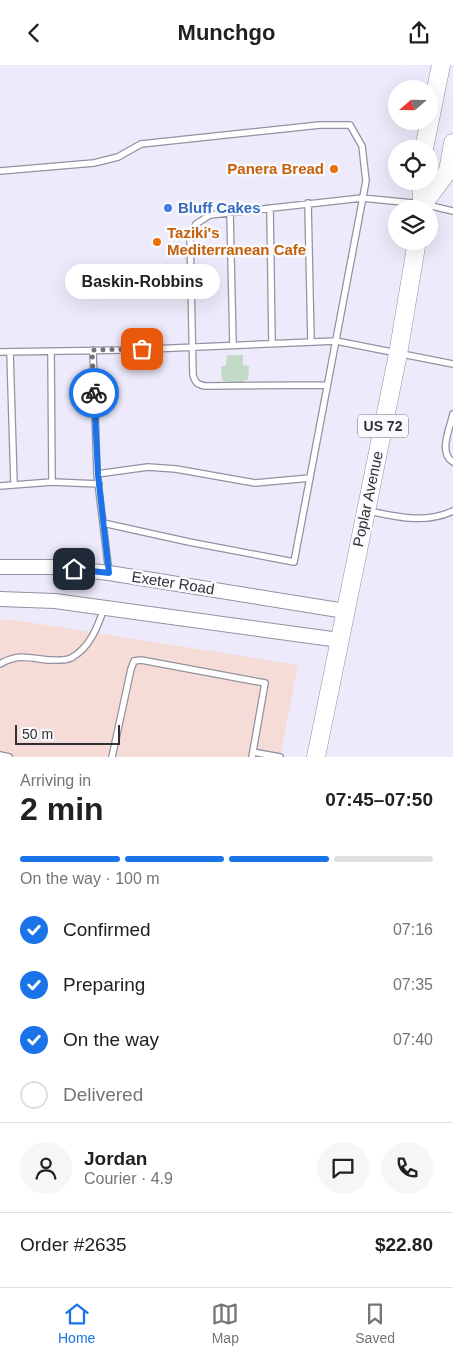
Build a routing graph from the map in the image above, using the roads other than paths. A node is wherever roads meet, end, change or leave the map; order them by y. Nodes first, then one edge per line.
1 (441, 65) edge
2 (426, 140) edge
3 (453, 143) edge
4 (0, 171) edge
5 (362, 198) junction
6 (427, 200) edge
7 (388, 202) edge
8 (308, 203) junction
9 (270, 207) junction
10 (438, 209) edge
11 (453, 211) edge
12 (230, 212) junction
13 (415, 250) edge
14 (336, 341) junction
15 (311, 342) junction
16 (272, 343) junction
17 (233, 345) junction
18 (192, 347) junction
19 (92, 350) junction
20 (51, 351) junction
21 (10, 352) junction
22 (0, 353) edge
23 (398, 354) junction
24 (453, 364) edge
25 (327, 385) junction
26 (453, 414) edge
27 (453, 463) edge
28 (98, 475) junction
29 (310, 478) junction
30 (52, 482) junction
31 (14, 484) junction
32 (99, 485) junction
33 (0, 486) edge
34 (366, 511) junction
35 (453, 511) edge
36 (104, 523) junction
37 (0, 567) edge
38 (109, 573) junction
39 (0, 599) edge
40 (104, 608) junction
41 (345, 611) junction
42 (339, 640) junction
43 (0, 664) edge
44 (252, 754) edge
45 (0, 755) edge
46 (8, 757) edge
47 (112, 757) edge
48 (280, 757) edge
49 (316, 757) edge

1 - 2 main road
3 - 6 main road
4 - 5 lane
5 - 7 lane
5 - 8 lane
5 - 14 lane
8 - 9 lane
8 - 15 lane
9 - 12 lane
9 - 16 lane
10 - 11 lane
12 - 17 lane
12 - 18 lane
13 - 23 main road, Poplar Avenue / US 72
14 - 15 lane
14 - 23 lane
14 - 25 lane
15 - 16 lane
16 - 17 lane
17 - 18 lane
18 - 19 lane
18 - 25 lane
19 - 20 lane
19 - 28 lane
20 - 21 lane
20 - 30 lane
21 - 22 lane
21 - 31 lane
23 - 24 lane
23 - 34 main road, Poplar Avenue / US 72
25 - 29 lane
26 - 27 lane
28 - 29 lane
28 - 32 lane
29 - 36 lane
30 - 31 lane
30 - 32 lane
31 - 33 lane
32 - 36 lane
34 - 35 lane
34 - 41 main road, Poplar Avenue / US 72
36 - 38 lane
37 - 38 street, Exeter Road
38 - 41 street, Exeter Road
39 - 40 street
40 - 42 street
40 - 43 lane
41 - 42 main road, Poplar Avenue / US 72
42 - 49 main road, Poplar Avenue / US 72
44 - 47 lane
44 - 48 lane
45 - 46 lane

